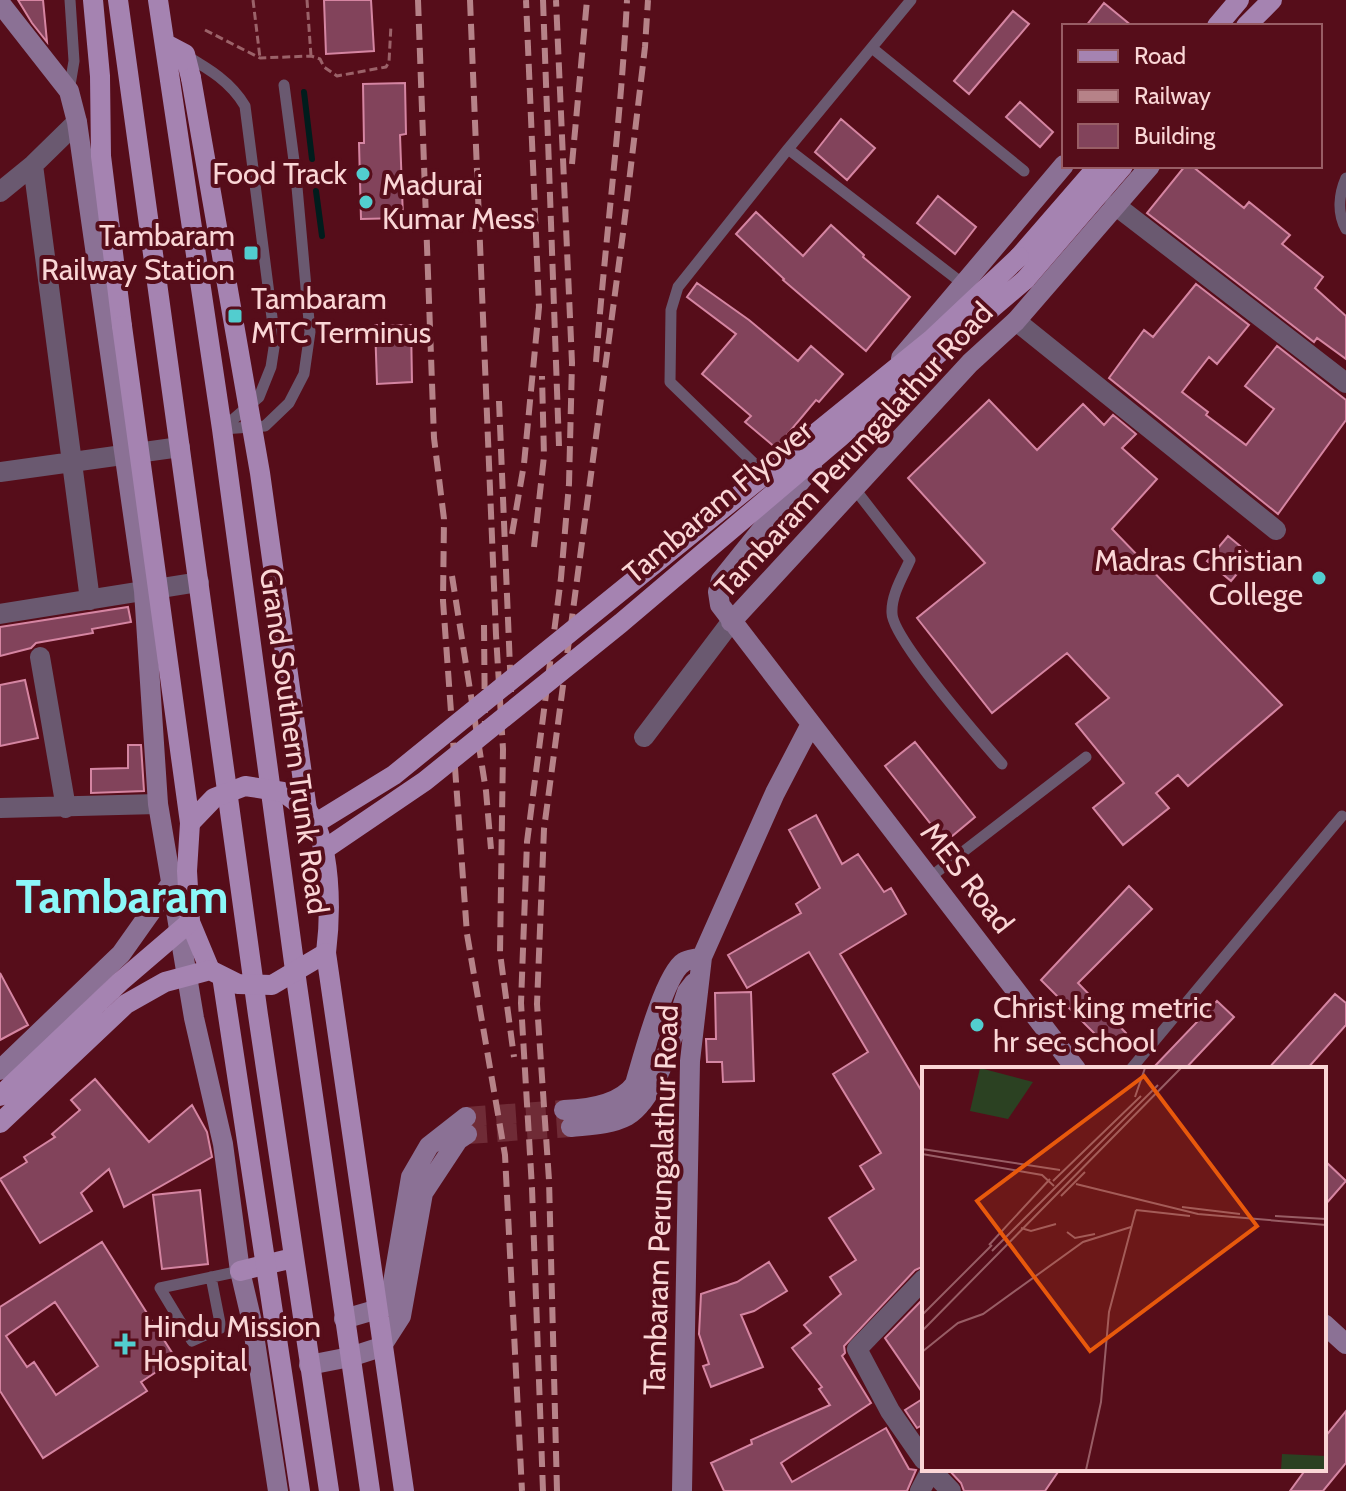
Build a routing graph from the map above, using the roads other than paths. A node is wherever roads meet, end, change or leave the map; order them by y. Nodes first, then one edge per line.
1 (70, 0) edge
2 (93, 0) edge
3 (118, 0) edge
4 (158, 0) edge
5 (911, 0) edge
6 (1239, 0) edge
7 (1272, 0) edge
8 (0, 3) edge
9 (1219, 24) edge
10 (1248, 24) edge
11 (166, 44) junction
12 (872, 48) junction
13 (185, 54) junction
14 (284, 85) dead end
15 (69, 91) junction
16 (77, 122) junction
17 (788, 149) junction
18 (33, 165) junction
19 (1062, 167) edge
20 (1096, 168) edge
21 (1121, 168) edge
22 (1148, 168) edge
23 (1024, 171) dead end
24 (1346, 178) edge
25 (0, 192) edge
26 (1115, 205) junction
27 (1346, 229) edge
28 (962, 283) junction
29 (1016, 321) junction
30 (1346, 383) edge
31 (259, 397) junction
32 (265, 426) junction
33 (222, 429) junction
34 (180, 447) junction
35 (123, 456) junction
36 (73, 462) junction
37 (0, 472) edge
38 (854, 488) junction
39 (788, 497) junction
40 (1276, 530) dead end
41 (199, 582) junction
42 (144, 591) junction
43 (90, 600) junction
44 (1, 608) edge
45 (731, 622) junction
46 (40, 657) dead end
47 (811, 724) junction
48 (644, 737) dead end
49 (1086, 757) dead end
50 (1002, 764) dead end
51 (158, 804) junction
52 (0, 808) edge
53 (66, 808) junction
54 (312, 816) junction
55 (1342, 816) dead end
56 (190, 823) junction
57 (322, 851) junction
58 (929, 878) junction
59 (172, 882) junction
60 (190, 922) junction
61 (326, 953) junction
62 (701, 967) junction
63 (216, 973) junction
64 (1074, 1067) edge
65 (1133, 1067) edge
66 (0, 1070) edge
67 (0, 1096) edge
68 (568, 1119) tunnel mouth
69 (0, 1123) edge
70 (293, 1258) junction
71 (240, 1271) junction
72 (211, 1277) junction
73 (922, 1281) edge
74 (344, 1319) junction
75 (1326, 1326) edge
76 (1346, 1344) edge
77 (350, 1357) junction
78 (309, 1365) junction
79 (922, 1457) edge
80 (929, 1471) edge
81 (932, 1471) edge
82 (278, 1491) edge
83 (300, 1491) edge
84 (329, 1491) edge
85 (370, 1491) edge
86 (404, 1491) edge
87 (682, 1491) edge
88 (920, 1491) edge
89 (951, 1491) edge

1 - 15 lane
2 - 56 main road, bridge
3 - 34 main road
4 - 11 main road, Grand Southern Trunk Road
5 - 12 lane
6 - 9 main road
7 - 10 main road
8 - 15 street
11 - 13 main road
11 - 33 main road, Grand Southern Trunk Road
12 - 17 lane
12 - 23 lane
13 - 31 lane
13 - 54 main road, bridge
14 - 32 lane
15 - 16 street
16 - 18 street
16 - 35 street
17 - 28 lane
17 - 39 lane
18 - 25 street
18 - 36 street
19 - 28 street
20 - 54 main road, Tambaram Flyover, bridge
21 - 57 main road, Tambaram Flyover, bridge
22 - 26 street, Tambaram Perungalathur Road
24 - 27 lane
26 - 29 street, Tambaram Perungalathur Road
26 - 30 street
28 - 39 street
29 - 38 street, Tambaram Perungalathur Road
29 - 40 street
31 - 32 lane
31 - 33 lane
32 - 33 lane
33 - 74 main road, Grand Southern Trunk Road
34 - 35 street
34 - 41 main road
35 - 36 street
35 - 42 street
36 - 37 street
36 - 43 street
38 - 45 street, Tambaram Perungalathur Road
38 - 50 lane
39 - 45 street
41 - 42 street
41 - 70 main road
42 - 43 street
42 - 51 street
43 - 44 street
45 - 47 street, Tambaram Perungalathur Road
45 - 48 street
46 - 53 street
47 - 58 street, MES Road
47 - 62 street, Tambaram Perungalathur Road
49 - 58 lane
51 - 53 street
51 - 59 street
52 - 53 street
54 - 56 main road, bridge
54 - 57 main road
55 - 65 lane
56 - 60 main road
57 - 61 main road
58 - 64 street, MES Road
59 - 66 street
59 - 71 street
60 - 63 main road
60 - 67 main road, bridge
61 - 63 main road, bridge
61 - 86 main road, bridge
62 - 68 street
62 - 87 street, Tambaram Perungalathur Road
63 - 69 main road, bridge
63 - 83 main road, bridge
70 - 71 main road
70 - 78 main road
71 - 72 lane
71 - 82 street
72 - 72 lane
73 - 79 street
74 - 77 main road, Grand Southern Trunk Road
74 - 77 street
75 - 76 street
77 - 78 street
77 - 85 main road, Grand Southern Trunk Road
78 - 84 main road
80 - 88 street
81 - 89 street

